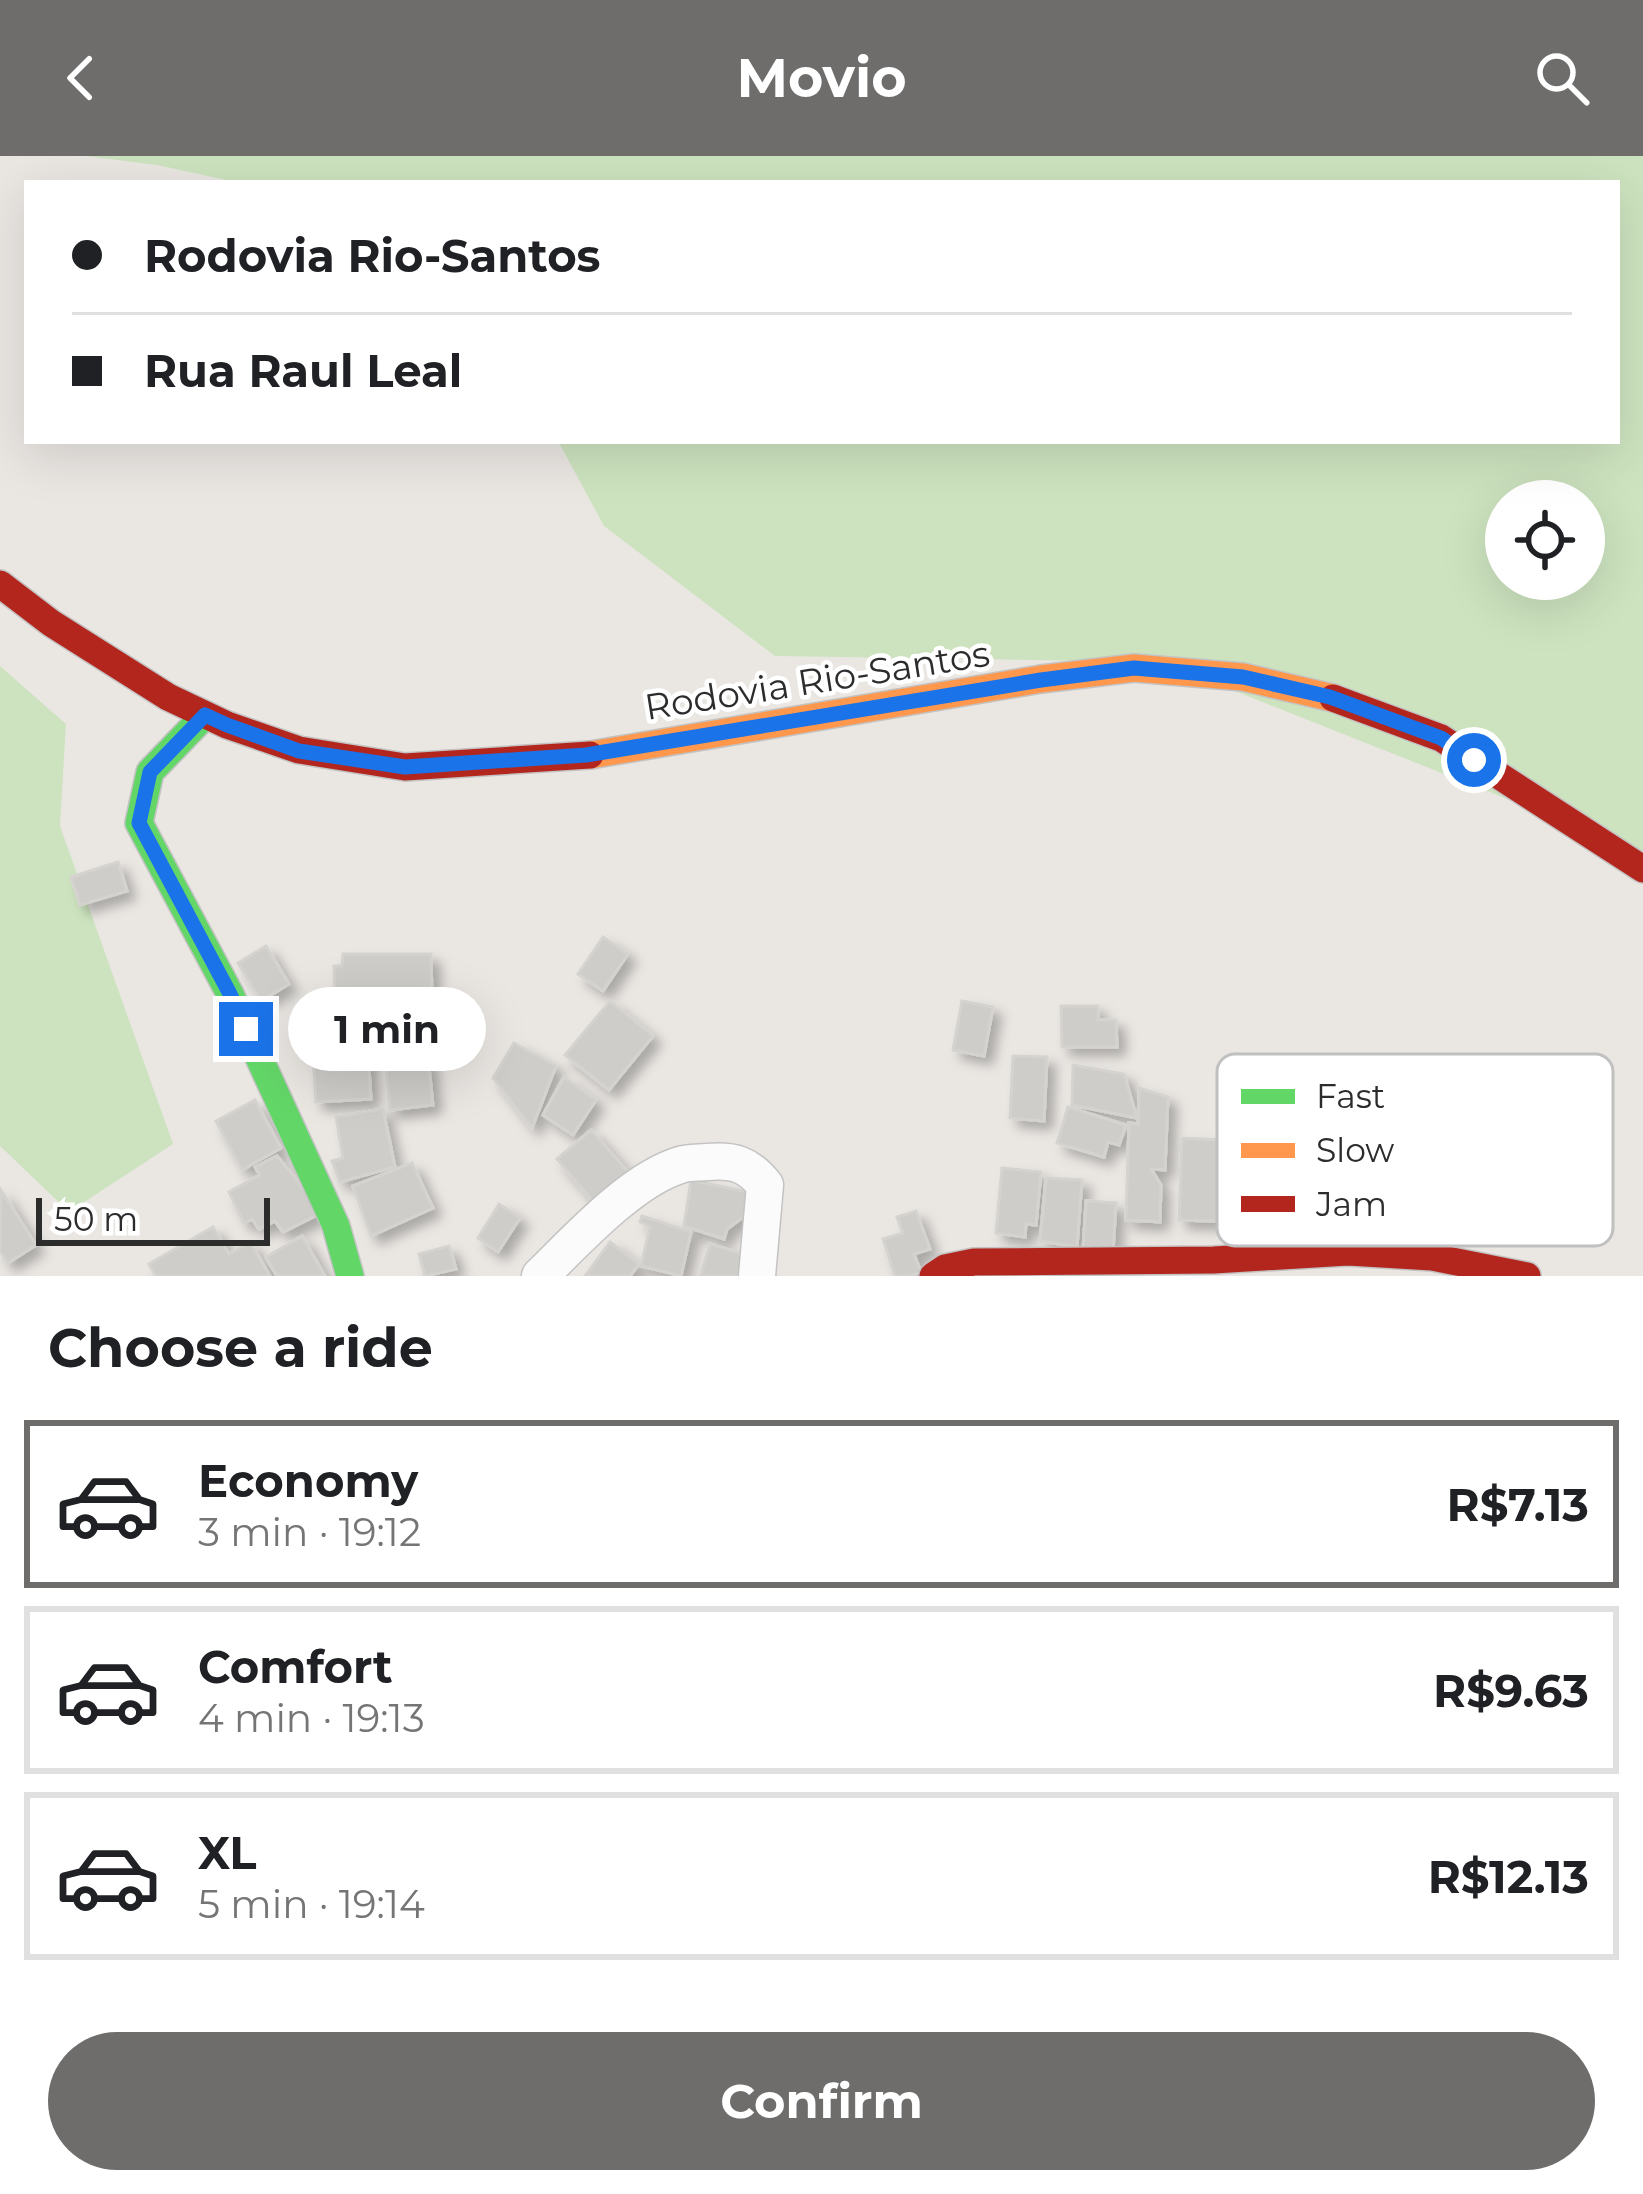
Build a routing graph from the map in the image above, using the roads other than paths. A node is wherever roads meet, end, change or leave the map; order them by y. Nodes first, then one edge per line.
1 (0, 584) edge
2 (205, 715) junction
3 (1643, 869) edge
4 (350, 1276) edge
5 (540, 1276) edge
6 (757, 1276) edge
7 (933, 1276) edge
8 (1527, 1276) edge

1 - 2 main road, Rodovia Rio-Santos
2 - 3 main road, Rodovia Rio-Santos
2 - 4 main road
5 - 6 street
7 - 8 main road

